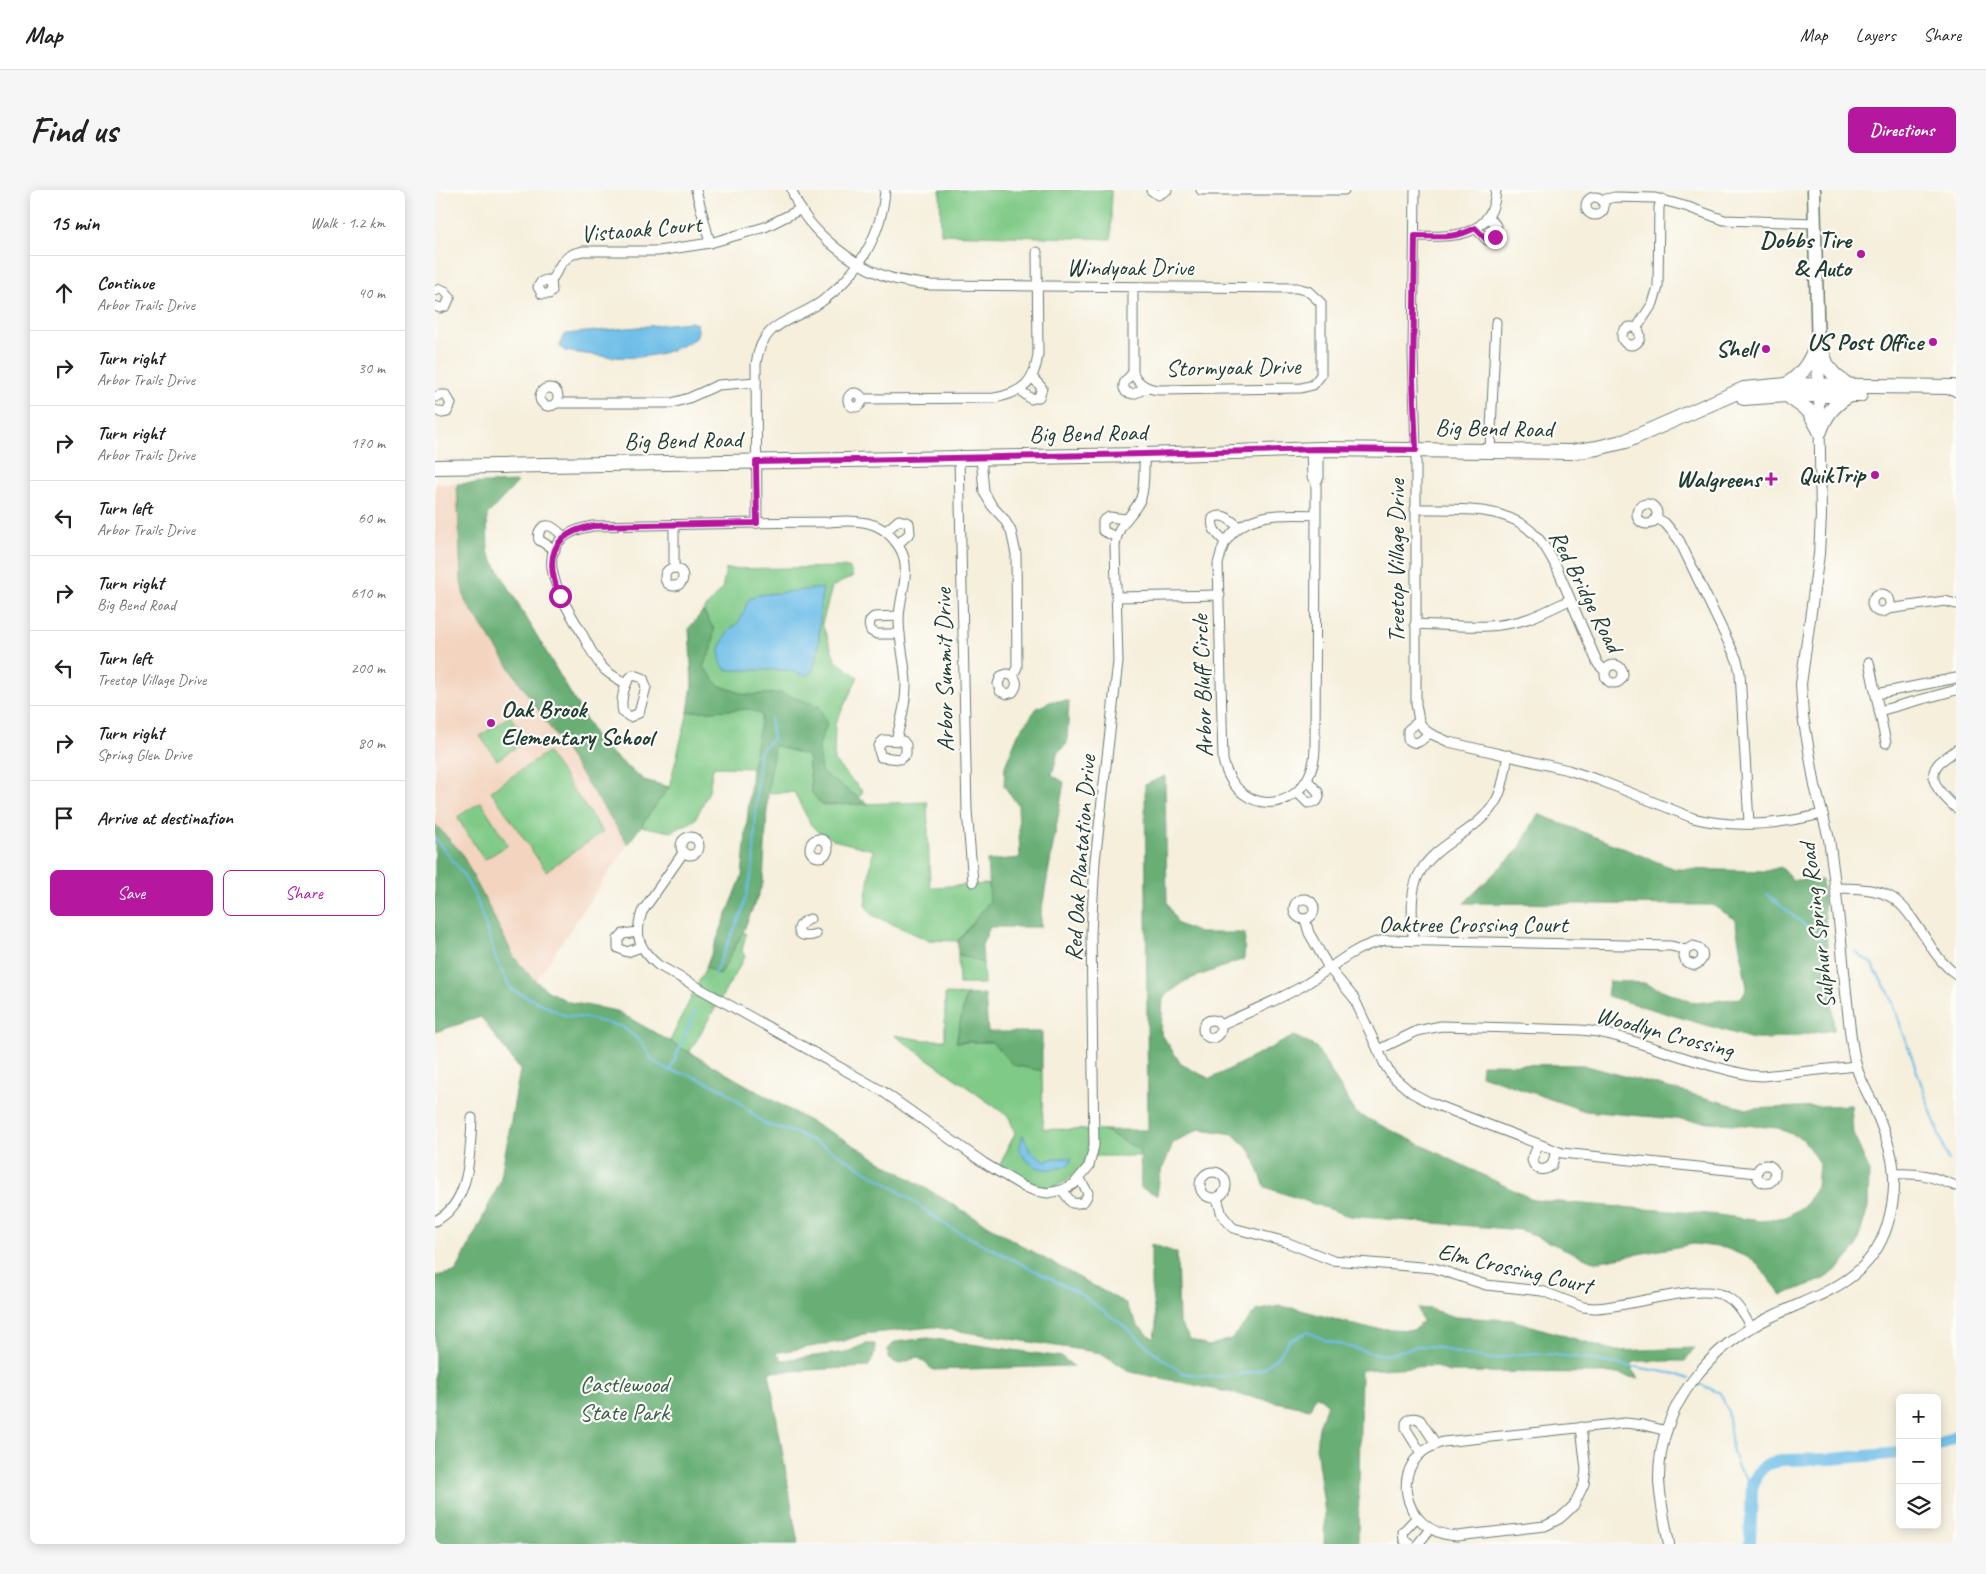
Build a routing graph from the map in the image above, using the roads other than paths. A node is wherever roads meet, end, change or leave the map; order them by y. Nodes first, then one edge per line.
1 (695, 190) edge
2 (792, 190) edge
3 (885, 190) edge
4 (1151, 190) edge
5 (1167, 190) edge
6 (1201, 190) edge
7 (1343, 190) edge
8 (1415, 190) edge
9 (1496, 190) edge
10 (1814, 190) edge
11 (1326, 191) edge
12 (1662, 199) junction
13 (1602, 200) dead end
14 (801, 209) junction
15 (1487, 217) junction
16 (1813, 223) junction
17 (1475, 228) junction
18 (1415, 236) junction
19 (710, 243) junction
20 (1037, 252) dead end
21 (860, 264) junction
22 (551, 282) dead end
23 (1037, 286) junction
24 (1133, 287) junction
25 (435, 291) edge
26 (435, 306) edge
27 (1496, 322) dead end
28 (1636, 329) dead end
29 (1818, 340) junction
30 (1133, 373) junction
31 (1032, 376) junction
32 (1318, 380) joint
33 (756, 382) junction
34 (1147, 388) junction
35 (1956, 389) edge
36 (1020, 390) junction
37 (1786, 390) junction
38 (1819, 390) junction
39 (1849, 390) junction
40 (1956, 394) edge
41 (435, 397) edge
42 (863, 399) dead end
43 (556, 402) dead end
44 (435, 410) edge
45 (1820, 431) junction
46 (1315, 449) junction
47 (1416, 450) junction
48 (1490, 450) junction
49 (1144, 454) junction
50 (981, 457) junction
51 (959, 458) junction
52 (756, 462) junction
53 (435, 467) edge
54 (1415, 509) junction
55 (1316, 515) junction
56 (1656, 518) dead end
57 (1126, 519) junction
58 (757, 523) junction
59 (673, 525) junction
60 (1239, 528) junction
61 (886, 531) junction
62 (565, 536) junction
63 (1116, 537) junction
64 (1225, 542) junction
65 (897, 544) junction
66 (555, 550) junction
67 (674, 568) dead end
68 (1220, 595) junction
69 (1116, 597) junction
70 (1570, 600) junction
71 (1956, 604) edge
72 (1888, 609) dead end
73 (899, 616) junction
74 (1415, 624) junction
75 (900, 634) junction
76 (1869, 662) dead end
77 (1605, 671) dead end
78 (1013, 676) dead end
79 (1956, 678) edge
80 (626, 684) dead end
81 (1956, 690) edge
82 (1876, 694) junction
83 (1879, 711) junction
84 (1419, 721) junction
85 (1429, 733) junction
86 (896, 740) dead end
87 (1886, 743) dead end
88 (1956, 750) edge
89 (1508, 754) junction
90 (1307, 781) junction
91 (1297, 792) junction
92 (1956, 808) edge
93 (1823, 814) junction
94 (1749, 823) junction
95 (683, 853) dead end
96 (973, 882) dead end
97 (1836, 888) junction
98 (810, 918) dead end
99 (1305, 919) dead end
100 (638, 932) junction
101 (815, 934) dead end
102 (1413, 941) junction
103 (641, 947) junction
104 (1686, 950) dead end
105 (1329, 968) junction
106 (1956, 974) edge
107 (1220, 1024) dead end
108 (1378, 1050) junction
109 (1856, 1066) junction
110 (472, 1118) dead end
111 (1537, 1144) junction
112 (1556, 1151) junction
113 (1757, 1173) dead end
114 (1894, 1174) junction
115 (1080, 1178) junction
116 (1956, 1186) edge
117 (1062, 1190) junction
118 (1217, 1198) dead end
119 (435, 1221) edge
120 (1751, 1327) junction
121 (1581, 1427) junction
122 (1667, 1431) junction
123 (1436, 1444) junction
124 (1421, 1453) junction
125 (1417, 1517) junction
126 (1430, 1529) junction
127 (1409, 1544) edge
128 (1418, 1544) edge
129 (1669, 1544) edge

1 - 19 street
2 - 14 street, Windyoak Drive
3 - 21 street
4 - 5 street
6 - 11 street
7 - 11 street
8 - 18 street, Treetop Village Drive
9 - 15 street
10 - 16 main road, Sulphur Spring Road
12 - 13 street
12 - 16 street
12 - 28 street
14 - 19 street, Vistaoak Court
14 - 21 street, Windyoak Drive
15 - 17 street
15 - 17 street
16 - 29 main road, Sulphur Spring Road
17 - 18 street
18 - 47 street, Treetop Village Drive
19 - 22 street, Vistaoak Court
20 - 23 street
21 - 23 street, Windyoak Drive
21 - 33 street
23 - 24 street, Windyoak Drive
23 - 31 street
24 - 30 street, Stormyoak Drive
24 - 32 street, Windyoak Drive
25 - 26 street
27 - 48 street
29 - 37 main road
29 - 38 main road, Sulphur Spring Road
29 - 39 main road
30 - 34 street, Stormyoak Drive
30 - 34 street, Stormyoak Drive
31 - 36 street
31 - 36 street
32 - 34 street, Stormyoak Drive
33 - 43 street
33 - 52 street
35 - 39 main road, Big Bend Road
36 - 42 street
37 - 38 main road, Big Bend Road
37 - 45 main road
37 - 48 main road, Big Bend Road
38 - 39 main road, Big Bend Road
38 - 45 street, Sulphur Spring Road
39 - 40 main road, Big Bend Road
39 - 45 main road
41 - 44 street
45 - 93 street, Sulphur Spring Road
46 - 47 main road, Big Bend Road
46 - 49 main road, Big Bend Road
46 - 55 street, Arbor Bluff Circle
47 - 48 main road, Big Bend Road
47 - 54 street, Treetop Village Drive
49 - 50 main road, Big Bend Road
49 - 57 street, Red Oak Plantation Drive
50 - 51 main road, Big Bend Road
50 - 78 street
51 - 52 main road, Big Bend Road
51 - 96 street, Arbor Summit Drive
52 - 53 main road, Big Bend Road
52 - 58 street
54 - 70 street, Red Bridge Road
54 - 74 street, Treetop Village Drive
55 - 60 street, Arbor Bluff Circle
55 - 90 street, Arbor Bluff Circle
56 - 94 street
57 - 63 street, Red Oak Plantation Drive
57 - 63 street
58 - 59 street
58 - 61 street
59 - 62 street
59 - 67 street
60 - 64 street, Arbor Bluff Circle
60 - 64 street
61 - 65 street
61 - 65 street
62 - 66 street
62 - 66 street
63 - 69 street, Red Oak Plantation Drive
64 - 68 street, Arbor Bluff Circle
65 - 73 street
66 - 80 street
68 - 69 street
68 - 91 street, Arbor Bluff Circle
69 - 115 street, Red Oak Plantation Drive
70 - 74 street
70 - 77 street, Red Bridge Road
71 - 72 street
73 - 75 street
73 - 75 street
74 - 84 street, Treetop Village Drive
75 - 86 street
76 - 82 street
79 - 82 street
81 - 83 street
82 - 83 street
83 - 87 street
84 - 85 street
84 - 85 street
85 - 89 street
88 - 92 street
89 - 94 street
89 - 102 street
90 - 91 street, Arbor Bluff Circle
90 - 91 street
93 - 94 street
93 - 97 street, Sulphur Spring Road
95 - 100 street
97 - 106 street
97 - 109 street, Sulphur Spring Road
98 - 101 street
99 - 105 street
100 - 103 street
100 - 103 street
102 - 104 street, Oaktree Crossing Court
102 - 105 street, Oaktree Crossing Court
103 - 117 street
105 - 107 street, Oaktree Crossing Court
105 - 108 street
108 - 109 street, Woodlyn Crossing
108 - 111 street
109 - 114 street, Sulphur Spring Road
110 - 119 street
111 - 112 street
111 - 112 street
112 - 113 street
114 - 116 street
114 - 120 street, Sulphur Spring Road
115 - 117 street, Red Oak Plantation Drive
115 - 117 street
118 - 120 street, Elm Crossing Court
120 - 122 street, Sulphur Spring Road
121 - 122 street
121 - 123 street
121 - 126 street
122 - 129 street, Sulphur Spring Road
123 - 124 street
123 - 124 street
124 - 125 street
125 - 126 street
125 - 127 street
126 - 128 street

